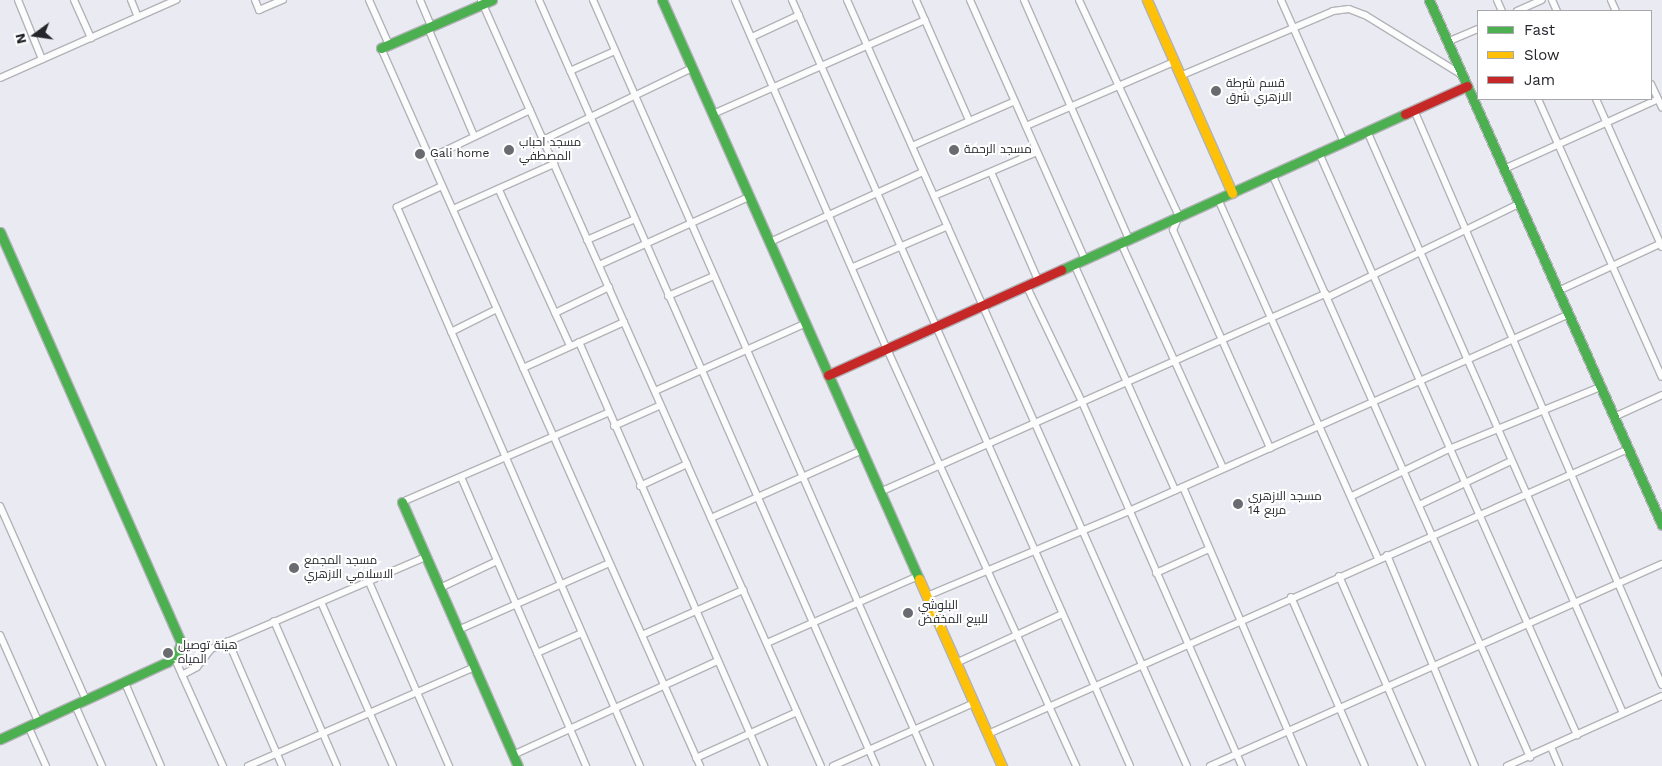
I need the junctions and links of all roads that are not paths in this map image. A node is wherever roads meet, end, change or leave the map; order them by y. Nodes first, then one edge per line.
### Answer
1 (18, 0) edge
2 (74, 0) edge
3 (131, 0) edge
4 (176, 0) edge
5 (255, 0) edge
6 (282, 0) edge
7 (369, 0) edge
8 (420, 0) edge
9 (492, 0) edge
10 (539, 0) edge
11 (593, 0) edge
12 (662, 0) edge
13 (735, 0) edge
14 (792, 0) edge
15 (847, 0) edge
16 (916, 0) edge
17 (1024, 0) edge
18 (1080, 0) edge
19 (1147, 0) edge
20 (1281, 0) edge
21 (1429, 0) edge
22 (1542, 0) edge
23 (972, 1) edge
24 (482, 2) edge
25 (1519, 10) edge
26 (799, 15) junction
27 (138, 17) junction
28 (925, 20) junction
29 (429, 27) junction
30 (1295, 27) junction
31 (1477, 29) edge
32 (752, 37) junction
33 (91, 38) junction
34 (1447, 42) junction
35 (867, 46) junction
36 (385, 47) junction
37 (615, 51) junction
38 (42, 59) junction
39 (1174, 62) junction
40 (822, 64) junction
41 (692, 68) junction
42 (570, 72) junction
43 (1462, 75) junction
44 (1180, 76) junction
45 (0, 78) edge
46 (774, 86) junction
47 (1120, 86) junction
48 (1467, 86) junction
49 (1652, 86) edge
50 (635, 96) junction
51 (1658, 99) junction
52 (1538, 100) edge
53 (1596, 100) edge
54 (1015, 101) junction
55 (1071, 107) junction
56 (1662, 108) edge
57 (530, 110) junction
58 (1414, 110) junction
59 (713, 114) junction
60 (590, 118) junction
61 (969, 120) junction
62 (1607, 123) junction
63 (1026, 126) junction
64 (1367, 131) junction
65 (474, 136) junction
66 (543, 140) junction
67 (1344, 142) junction
68 (1559, 145) junction
69 (912, 146) junction
70 (1037, 152) junction
71 (1318, 153) junction
72 (430, 158) junction
73 (554, 164) junction
74 (1504, 169) junction
75 (923, 172) junction
76 (991, 172) junction
77 (1272, 174) junction
78 (442, 186) junction
79 (499, 190) junction
80 (877, 192) junction
81 (1232, 193) junction
82 (934, 196) junction
83 (749, 197) junction
84 (1218, 199) junction
85 (1519, 204) junction
86 (453, 210) junction
87 (830, 214) junction
88 (1179, 216) junction
89 (635, 219) junction
90 (690, 224) junction
91 (948, 226) junction
92 (1465, 229) junction
93 (0, 232) edge
94 (588, 240) junction
95 (1125, 241) junction
96 (770, 242) junction
97 (645, 244) junction
98 (1662, 245) edge
99 (901, 247) junction
100 (1418, 250) junction
101 (1085, 259) junction
102 (1074, 264) junction
103 (599, 265) junction
104 (1614, 265) junction
105 (853, 267) junction
106 (1370, 274) junction
107 (714, 276) junction
108 (1038, 280) junction
109 (1026, 285) junction
110 (609, 287) junction
111 (1558, 292) junction
112 (1327, 295) junction
113 (668, 296) junction
114 (983, 305) junction
115 (496, 308) junction
116 (555, 313) junction
117 (1568, 315) junction
118 (1272, 317) junction
119 (624, 322) junction
120 (806, 323) junction
121 (936, 326) junction
122 (451, 332) junction
123 (1221, 339) junction
124 (1513, 339) junction
125 (579, 342) junction
126 (570, 346) junction
127 (887, 349) junction
128 (746, 350) junction
129 (1466, 360) junction
130 (1173, 361) junction
131 (523, 368) junction
132 (701, 370) junction
133 (828, 375) junction
134 (1662, 377) edge
135 (1420, 380) junction
136 (1126, 381) junction
137 (1600, 386) junction
138 (655, 391) junction
139 (1662, 395) edge
140 (1373, 401) junction
141 (1082, 402) junction
142 (661, 405) junction
143 (1544, 412) junction
144 (608, 413) junction
145 (1614, 417) junction
146 (1035, 423) junction
147 (1321, 424) junction
148 (614, 426) junction
149 (1497, 430) junction
150 (553, 437) junction
151 (987, 444) junction
152 (1270, 448) junction
153 (1449, 449) junction
154 (1628, 449) junction
155 (862, 450) junction
156 (506, 457) junction
157 (1511, 462) junction
158 (687, 464) junction
159 (940, 464) junction
160 (1223, 468) junction
161 (1404, 473) junction
162 (1572, 476) junction
163 (461, 477) junction
164 (802, 477) junction
165 (1465, 485) junction
166 (640, 486) junction
167 (1182, 487) junction
168 (1175, 490) junction
169 (880, 492) junction
170 (757, 496) junction
171 (1352, 496) junction
172 (1526, 496) junction
173 (402, 502) joint
174 (1418, 505) junction
175 (0, 506) edge
176 (1129, 511) junction
177 (1479, 516) junction
178 (711, 518) junction
179 (1662, 525) edge
180 (1082, 530) junction
181 (1434, 536) junction
182 (1209, 549) junction
183 (1032, 550) junction
184 (1387, 555) junction
185 (426, 556) junction
186 (1378, 558) junction
187 (498, 561) junction
188 (610, 563) junction
189 (1662, 564) edge
190 (988, 570) junction
191 (1156, 573) junction
192 (918, 576) junction
193 (1339, 576) junction
194 (368, 582) junction
195 (1618, 583) junction
196 (562, 586) junction
197 (440, 588) junction
198 (743, 590) junction
199 (927, 596) junction
200 (1291, 598) junction
201 (321, 602) junction
202 (858, 602) junction
203 (1574, 603) junction
204 (516, 605) junction
205 (696, 611) junction
206 (1062, 614) junction
207 (1240, 620) junction
208 (274, 621) junction
209 (812, 622) junction
210 (1527, 624) junction
211 (458, 630) junction
212 (582, 633) junction
213 (0, 635) edge
214 (642, 635) junction
215 (1016, 636) junction
216 (228, 641) junction
217 (767, 643) junction
218 (1187, 644) junction
219 (1481, 644) junction
220 (538, 653) junction
221 (174, 657) junction
222 (718, 661) junction
223 (956, 663) junction
224 (1142, 664) junction
225 (1433, 665) junction
226 (474, 666) junction
227 (182, 675) junction
228 (125, 683) junction
229 (1662, 685) edge
230 (1094, 686) junction
231 (1387, 686) junction
232 (664, 687) junction
233 (416, 692) junction
234 (1662, 696) edge
235 (86, 700) junction
236 (974, 703) junction
237 (75, 705) junction
238 (1049, 706) junction
239 (1339, 708) junction
240 (616, 710) junction
241 (371, 712) junction
242 (797, 712) junction
243 (1623, 713) junction
244 (38, 721) junction
245 (28, 726) junction
246 (914, 729) junction
247 (571, 730) junction
248 (1288, 732) junction
249 (322, 734) junction
250 (750, 734) junction
251 (988, 734) junction
252 (1577, 735) junction
253 (0, 739) edge
254 (1551, 747) junction
255 (868, 750) junction
256 (277, 754) junction
257 (1237, 754) junction
258 (513, 755) junction
259 (1530, 757) junction
260 (696, 758) junction
261 (46, 766) edge
262 (102, 766) edge
263 (161, 766) edge
264 (223, 766) edge
265 (248, 766) edge
266 (282, 766) edge
267 (337, 766) edge
268 (394, 766) edge
269 (449, 766) edge
270 (518, 766) edge
271 (586, 766) edge
272 (640, 766) edge
273 (700, 766) edge
274 (764, 766) edge
275 (821, 766) edge
276 (833, 766) edge
277 (876, 766) edge
278 (930, 766) edge
279 (1002, 766) edge
280 (1076, 766) edge
281 (1130, 766) edge
282 (1187, 766) edge
283 (1210, 766) edge
284 (1242, 766) edge
285 (1303, 766) edge
286 (1364, 766) edge
287 (1422, 766) edge
288 (1475, 766) edge
289 (1508, 766) edge
290 (1559, 766) edge

1 - 38 street
2 - 33 street
3 - 27 street
4 - 27 street
5 - 6 street
7 - 36 street
8 - 29 street
9 - 24 street
10 - 42 street
11 - 37 street
12 - 41 street
13 - 32 street
14 - 26 street
15 - 35 street
16 - 28 street
17 - 55 street
18 - 47 street
19 - 39 street
20 - 30 street
21 - 34 street
22 - 25 street
23 - 54 street
24 - 29 street
24 - 57 street
26 - 32 street
26 - 40 street
27 - 33 street
28 - 35 street
28 - 61 street
29 - 36 street
29 - 65 street
30 - 43 street
30 - 44 street
30 - 67 street
31 - 34 street
32 - 46 street
33 - 38 street
34 - 43 street
35 - 40 street
35 - 69 street
36 - 72 street
37 - 42 street
37 - 50 street
38 - 45 street
39 - 44 street
39 - 47 street
40 - 46 street
40 - 80 street
41 - 50 street
41 - 59 street
42 - 60 street
43 - 48 street
44 - 81 street
46 - 59 street
46 - 87 street
47 - 55 street
47 - 88 street
48 - 58 street
48 - 74 street
49 - 51 street
50 - 60 street
50 - 90 street
51 - 56 street
51 - 62 street
52 - 68 street
53 - 62 street
54 - 61 street
54 - 63 street
55 - 63 street
55 - 95 street
57 - 65 street
57 - 66 street
58 - 64 street
58 - 92 street
59 - 83 street
60 - 66 street
60 - 89 street
61 - 69 street
62 - 68 street
62 - 98 street
63 - 70 street
64 - 67 street
64 - 100 street
65 - 72 street
66 - 73 street
67 - 71 street
68 - 74 street
68 - 104 street
69 - 75 street
70 - 76 street
70 - 101 street
71 - 77 street
71 - 106 street
72 - 78 street
73 - 79 street
73 - 94 street
74 - 85 street
75 - 80 street
75 - 82 street
76 - 82 street
76 - 108 street
77 - 81 street
77 - 112 street
78 - 86 street
78 - 122 street
79 - 86 street
79 - 116 street
80 - 87 street
80 - 99 street
81 - 84 street
82 - 91 street
83 - 90 street
83 - 96 street
84 - 88 street
84 - 118 street
85 - 92 street
85 - 111 street
86 - 115 street
87 - 96 street
87 - 105 street
88 - 95 street
88 - 123 street
89 - 94 street
89 - 97 street
90 - 97 street
90 - 107 street
91 - 99 street
91 - 114 street
92 - 100 street
92 - 124 street
93 - 221 street
94 - 103 street
95 - 101 street
95 - 130 street
96 - 120 street
97 - 103 street
97 - 113 street
98 - 104 street
99 - 105 street
99 - 121 street
100 - 106 street
100 - 129 street
101 - 102 street
102 - 108 street
102 - 136 street
103 - 110 street
104 - 111 street
104 - 134 street
105 - 127 street
106 - 112 street
106 - 135 street
107 - 113 street
107 - 128 street
108 - 109 street
109 - 114 street
109 - 141 street
110 - 116 street
110 - 119 street
111 - 117 street
112 - 118 street
112 - 140 street
113 - 132 street
114 - 121 street
114 - 146 street
115 - 122 street
115 - 131 street
116 - 126 street
117 - 124 street
117 - 137 street
118 - 123 street
118 - 147 street
119 - 125 street
119 - 138 street
120 - 128 street
120 - 133 street
121 - 127 street
121 - 151 street
122 - 156 street
123 - 130 street
123 - 152 street
124 - 129 street
124 - 143 street
125 - 126 street
125 - 144 street
126 - 131 street
127 - 133 street
127 - 159 street
128 - 132 street
128 - 164 street
129 - 135 street
129 - 149 street
130 - 136 street
130 - 160 street
131 - 150 street
132 - 138 street
132 - 170 street
133 - 155 street
135 - 140 street
135 - 153 street
136 - 141 street
136 - 168 street
137 - 143 street
137 - 145 street
138 - 142 street
139 - 145 street
140 - 147 street
140 - 161 street
141 - 146 street
141 - 176 street
142 - 148 street
142 - 158 street
143 - 149 street
143 - 162 street
144 - 148 street
144 - 150 street
145 - 154 street
146 - 151 street
146 - 180 street
147 - 152 street
147 - 171 street
148 - 166 street
149 - 153 street
149 - 157 street
150 - 156 street
150 - 188 street
151 - 159 street
151 - 183 street
152 - 160 street
153 - 161 street
153 - 165 street
154 - 162 street
154 - 179 street
155 - 164 street
155 - 169 street
156 - 163 street
156 - 196 street
157 - 165 street
157 - 172 street
158 - 166 street
158 - 178 street
159 - 169 street
159 - 190 street
160 - 167 street
161 - 171 street
161 - 174 street
162 - 172 street
162 - 195 street
163 - 173 street
163 - 187 street
164 - 170 street
164 - 202 street
165 - 174 street
165 - 177 street
166 - 205 street
167 - 168 street
167 - 182 street
168 - 176 street
169 - 192 street
170 - 178 street
170 - 209 street
171 - 186 street
172 - 177 street
172 - 203 street
173 - 185 street
174 - 181 street
175 - 235 street
176 - 180 street
176 - 191 street
177 - 181 street
177 - 210 street
178 - 198 street
180 - 183 street
180 - 224 street
181 - 184 street
181 - 219 street
182 - 191 street
182 - 207 street
183 - 190 street
183 - 206 street
184 - 186 street
184 - 225 street
185 - 194 street
185 - 197 street
186 - 193 street
187 - 197 street
187 - 204 street
188 - 196 street
188 - 214 street
189 - 195 street
190 - 199 street
190 - 215 street
191 - 218 street
192 - 199 street
192 - 202 street
193 - 200 street
193 - 231 street
194 - 201 street
194 - 233 street
195 - 203 street
195 - 229 street
196 - 204 street
196 - 212 street
197 - 211 street
198 - 205 street
198 - 217 street
199 - 223 street
200 - 207 street
200 - 239 street
201 - 208 street
201 - 241 street
202 - 209 street
202 - 246 street
203 - 210 street
203 - 243 street
204 - 211 street
204 - 220 street
205 - 214 street
205 - 222 street
206 - 215 street
206 - 230 street
207 - 218 street
207 - 248 street
208 - 216 street
208 - 249 street
209 - 217 street
209 - 255 street
210 - 219 street
210 - 252 street
211 - 226 street
212 - 220 street
212 - 240 street
213 - 244 street
214 - 232 street
215 - 223 street
215 - 238 street
216 - 227 street
216 - 256 street
217 - 242 street
218 - 224 street
218 - 257 street
219 - 225 street
219 - 259 street
220 - 247 street
221 - 227 street
221 - 228 street
222 - 232 street
222 - 250 street
223 - 236 street
224 - 230 street
224 - 282 street
225 - 231 street
225 - 288 street
226 - 233 street
226 - 258 street
227 - 264 street
228 - 235 street
228 - 263 street
230 - 238 street
230 - 281 street
231 - 239 street
231 - 287 street
232 - 240 street
232 - 260 street
233 - 241 street
233 - 269 street
234 - 243 street
235 - 237 street
236 - 246 street
236 - 251 street
237 - 244 street
237 - 262 street
238 - 251 street
238 - 280 street
239 - 248 street
239 - 286 street
240 - 247 street
240 - 272 street
241 - 249 street
241 - 268 street
242 - 250 street
242 - 275 street
243 - 252 street
244 - 245 street
245 - 253 street
245 - 261 street
246 - 255 street
246 - 278 street
247 - 258 street
247 - 271 street
248 - 257 street
248 - 285 street
249 - 256 street
249 - 267 street
250 - 260 street
250 - 274 street
251 - 279 street
252 - 254 street
254 - 259 street
254 - 290 street
255 - 276 street
255 - 277 street
256 - 265 street
256 - 266 street
257 - 283 street
257 - 284 street
258 - 270 street
259 - 289 street
260 - 273 street

